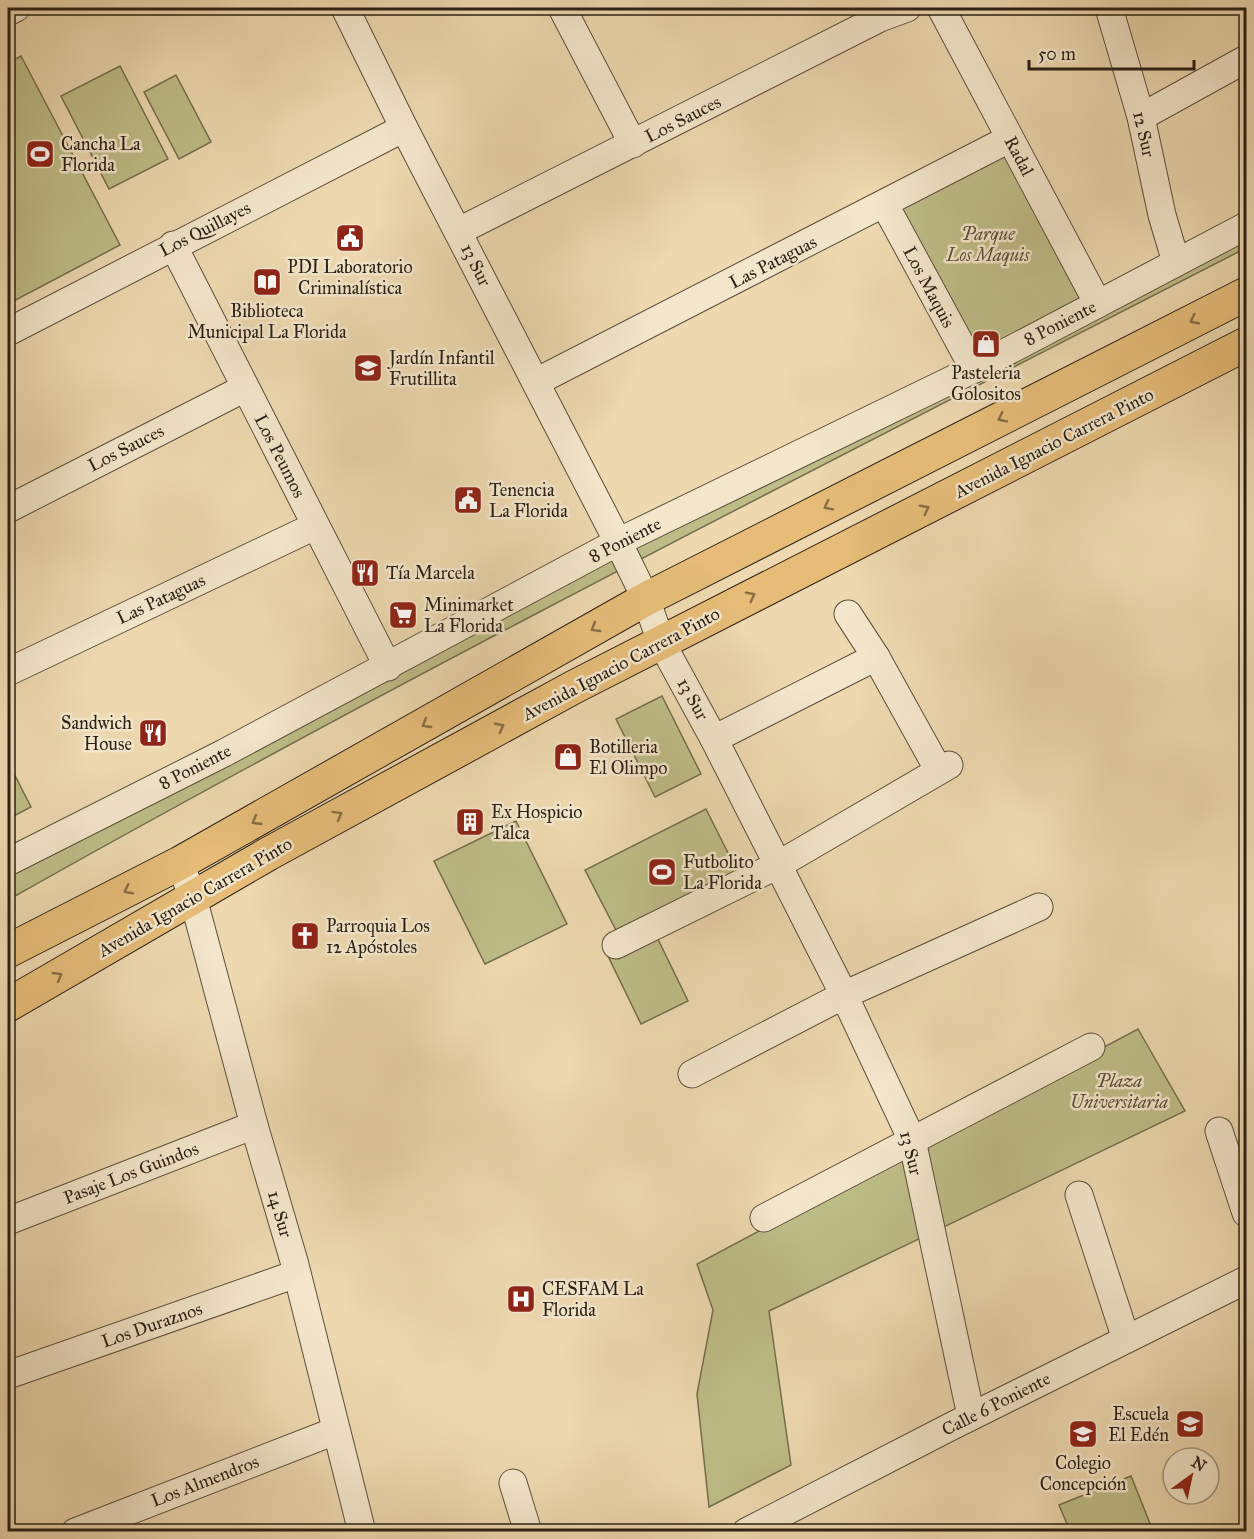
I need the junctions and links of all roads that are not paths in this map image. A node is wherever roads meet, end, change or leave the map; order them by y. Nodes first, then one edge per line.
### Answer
1 (16, 8) edge
2 (345, 8) edge
3 (907, 8) edge
4 (941, 8) edge
5 (1109, 8) edge
6 (572, 11) edge
7 (8, 12) edge
8 (877, 13) edge
9 (1246, 59) edge
10 (1141, 117) junction
11 (404, 128) junction
12 (1010, 139) junction
13 (633, 144) junction
14 (885, 205) junction
15 (1246, 226) edge
16 (459, 231) junction
17 (173, 245) junction
18 (1176, 262) junction
19 (1246, 294) edge
20 (1098, 304) junction
21 (8, 332) edge
22 (1246, 344) edge
23 (974, 369) junction
24 (536, 382) junction
25 (245, 388) junction
26 (8, 508) edge
27 (315, 526) junction
28 (618, 542) junction
29 (646, 599) junction
30 (848, 614) dead end
31 (661, 642) junction
32 (876, 657) junction
33 (388, 667) junction
34 (8, 672) edge
35 (714, 739) junction
36 (8, 862) edge
37 (180, 863) junction
38 (778, 865) junction
39 (193, 898) junction
40 (1039, 907) dead end
41 (616, 945) dead end
42 (8, 951) edge
43 (844, 995) junction
44 (8, 1005) edge
45 (1091, 1047) dead end
46 (692, 1074) dead end
47 (254, 1125) junction
48 (1219, 1131) dead end
49 (912, 1140) junction
50 (1079, 1195) dead end
51 (1246, 1214) edge
52 (764, 1218) dead end
53 (8, 1221) edge
54 (296, 1274) junction
55 (1246, 1280) edge
56 (1126, 1339) junction
57 (10, 1368) edge
58 (971, 1416) junction
59 (335, 1431) junction
60 (513, 1483) dead end
61 (117, 1524) edge
62 (75, 1532) edge
63 (362, 1532) edge
64 (528, 1532) edge
65 (746, 1532) edge

1 - 7 street
2 - 11 street, 13 Sur
3 - 8 street, Los Sauces
4 - 12 street, Radal
5 - 10 street, 12 Sur
6 - 13 street
8 - 13 street, Los Sauces
9 - 10 street
10 - 18 street, 12 Sur
11 - 16 street, 13 Sur
11 - 17 street, Los Quillayes
12 - 14 street, Las Pataguas
12 - 20 street, Radal
13 - 16 street, Los Sauces
14 - 23 street, Los Maquis
14 - 24 street, Las Pataguas
15 - 18 street, 8 Poniente
16 - 24 street, 13 Sur
17 - 21 street, Los Quillayes
17 - 25 street, Los Peumos
18 - 20 street, 8 Poniente
19 -> 29 main road, Avenida Ignacio Carrera Pinto
20 - 23 street, 8 Poniente
31 -> 22 main road, Avenida Ignacio Carrera Pinto
23 - 28 street, 8 Poniente
24 - 28 street, 13 Sur
25 - 26 street, Los Sauces
25 - 27 street, Los Peumos
27 - 33 street, Los Peumos
27 - 34 street, Las Pataguas
28 - 29 street, 13 Sur
28 - 33 street, 8 Poniente
29 - 31 street, 13 Sur
29 -> 37 main road, Avenida Ignacio Carrera Pinto
30 - 32 street
31 - 35 street, 13 Sur
39 -> 31 main road, Avenida Ignacio Carrera Pinto
32 - 35 street
32 - 38 street
33 - 36 street, 8 Poniente
35 - 38 street, 13 Sur
37 - 39 street, 14 Sur
37 -> 42 main road, Avenida Ignacio Carrera Pinto
38 - 41 street
38 - 43 street, 13 Sur
44 -> 39 main road, Avenida Ignacio Carrera Pinto
39 - 47 street, 14 Sur
40 - 43 street
43 - 46 street
43 - 49 street, 13 Sur
45 - 49 street
47 - 53 street, Pasaje Los Guindos
47 - 54 street, 14 Sur
48 - 51 street
49 - 52 street
49 - 58 street, 13 Sur
50 - 56 street
54 - 57 street, Los Duraznos
54 - 59 street, 14 Sur
55 - 56 street, Calle 6 Poniente
56 - 58 street, Calle 6 Poniente
58 - 65 street, Calle 6 Poniente
59 - 61 street, Los Almendros
59 - 63 street, 14 Sur
60 - 64 street
61 - 62 street, Los Almendros

